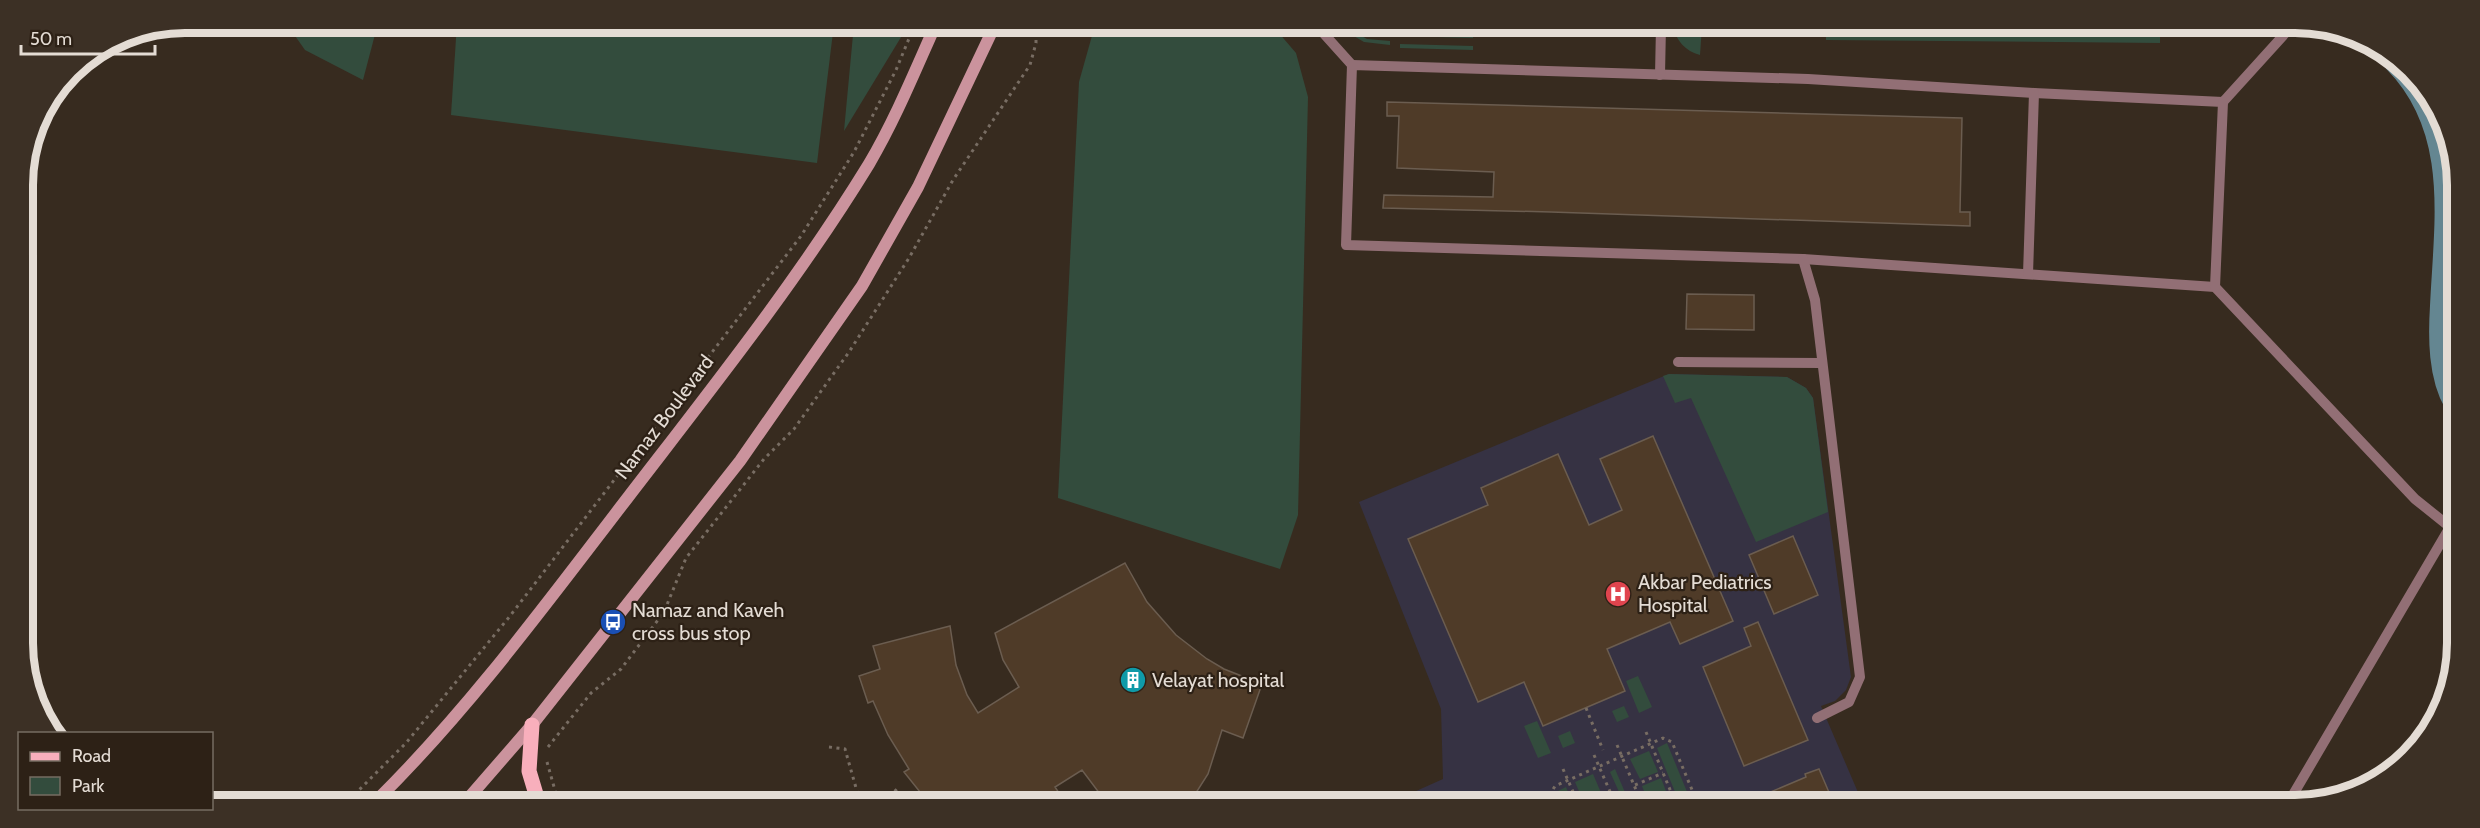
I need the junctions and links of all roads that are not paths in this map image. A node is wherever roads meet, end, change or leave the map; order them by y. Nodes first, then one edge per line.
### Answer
1 (932, 33) edge
2 (991, 33) edge
3 (1322, 33) edge
4 (1661, 33) edge
5 (2285, 33) edge
6 (1352, 65) junction
7 (1660, 75) junction
8 (2034, 93) junction
9 (2223, 102) junction
10 (1803, 258) junction
11 (2028, 274) junction
12 (2215, 287) junction
13 (1678, 362) dead end
14 (1821, 363) junction
15 (2447, 523) edge
16 (2447, 533) edge
17 (1817, 718) dead end
18 (532, 724) junction
19 (382, 795) edge
20 (471, 795) edge
21 (536, 795) edge
22 (2293, 795) edge

1 - 19 main road, Namaz Boulevard
2 - 18 main road
3 - 6 lane
4 - 7 lane
5 - 9 lane
6 - 7 lane
6 - 10 lane
7 - 8 lane
8 - 9 lane
8 - 11 lane
9 - 12 lane
10 - 11 lane
10 - 14 lane
11 - 12 lane
12 - 15 lane
13 - 14 lane
14 - 17 lane
16 - 22 lane
18 - 20 main road
18 - 21 main road

